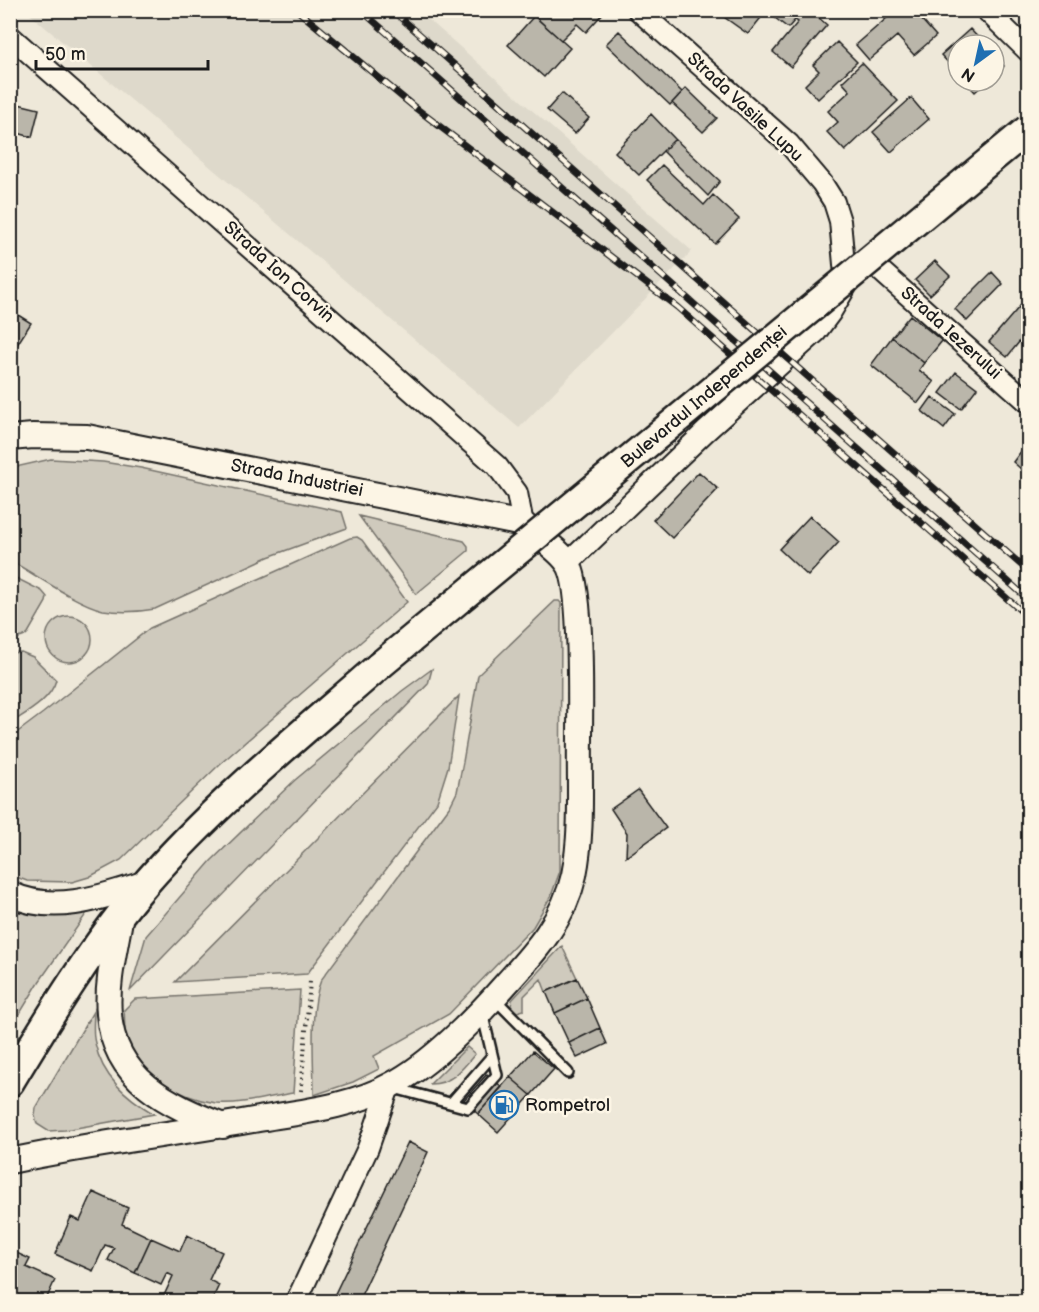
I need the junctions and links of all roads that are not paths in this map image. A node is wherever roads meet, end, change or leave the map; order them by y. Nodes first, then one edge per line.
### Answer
1 (638, 10) edge
2 (986, 10) edge
3 (10, 36) edge
4 (1029, 51) edge
5 (1029, 129) edge
6 (1029, 137) edge
7 (873, 264) junction
8 (846, 286) junction
9 (1029, 402) edge
10 (10, 438) edge
11 (523, 524) junction
12 (568, 563) junction
13 (146, 883) junction
14 (10, 894) edge
15 (122, 914) junction
16 (488, 1004) junction
17 (492, 1056) junction
18 (568, 1073) dead end
19 (10, 1082) edge
20 (389, 1087) junction
21 (452, 1103) junction
22 (223, 1126) junction
23 (10, 1161) edge
24 (296, 1302) edge

1 - 8 street, Strada Vasile Lupu
2 - 4 street
3 - 11 street, Strada Ion Corvin
5 - 13 main road, Bulevardul Independenței, bridge
6 - 7 street
7 - 8 street
7 - 9 street, Strada Iezerului
8 - 12 street
10 - 11 street, Strada Industriei
11 - 12 street, Strada Industriei
12 - 16 street
13 - 14 street
13 - 15 main road, Bulevardul Independenței
15 - 19 main road, Bulevardul Independenței
15 - 22 street
16 - 17 lane
16 - 18 lane
16 - 20 street
17 - 21 lane
17 - 21 lane
20 - 21 lane
20 - 22 street
20 - 24 street
22 - 23 street

